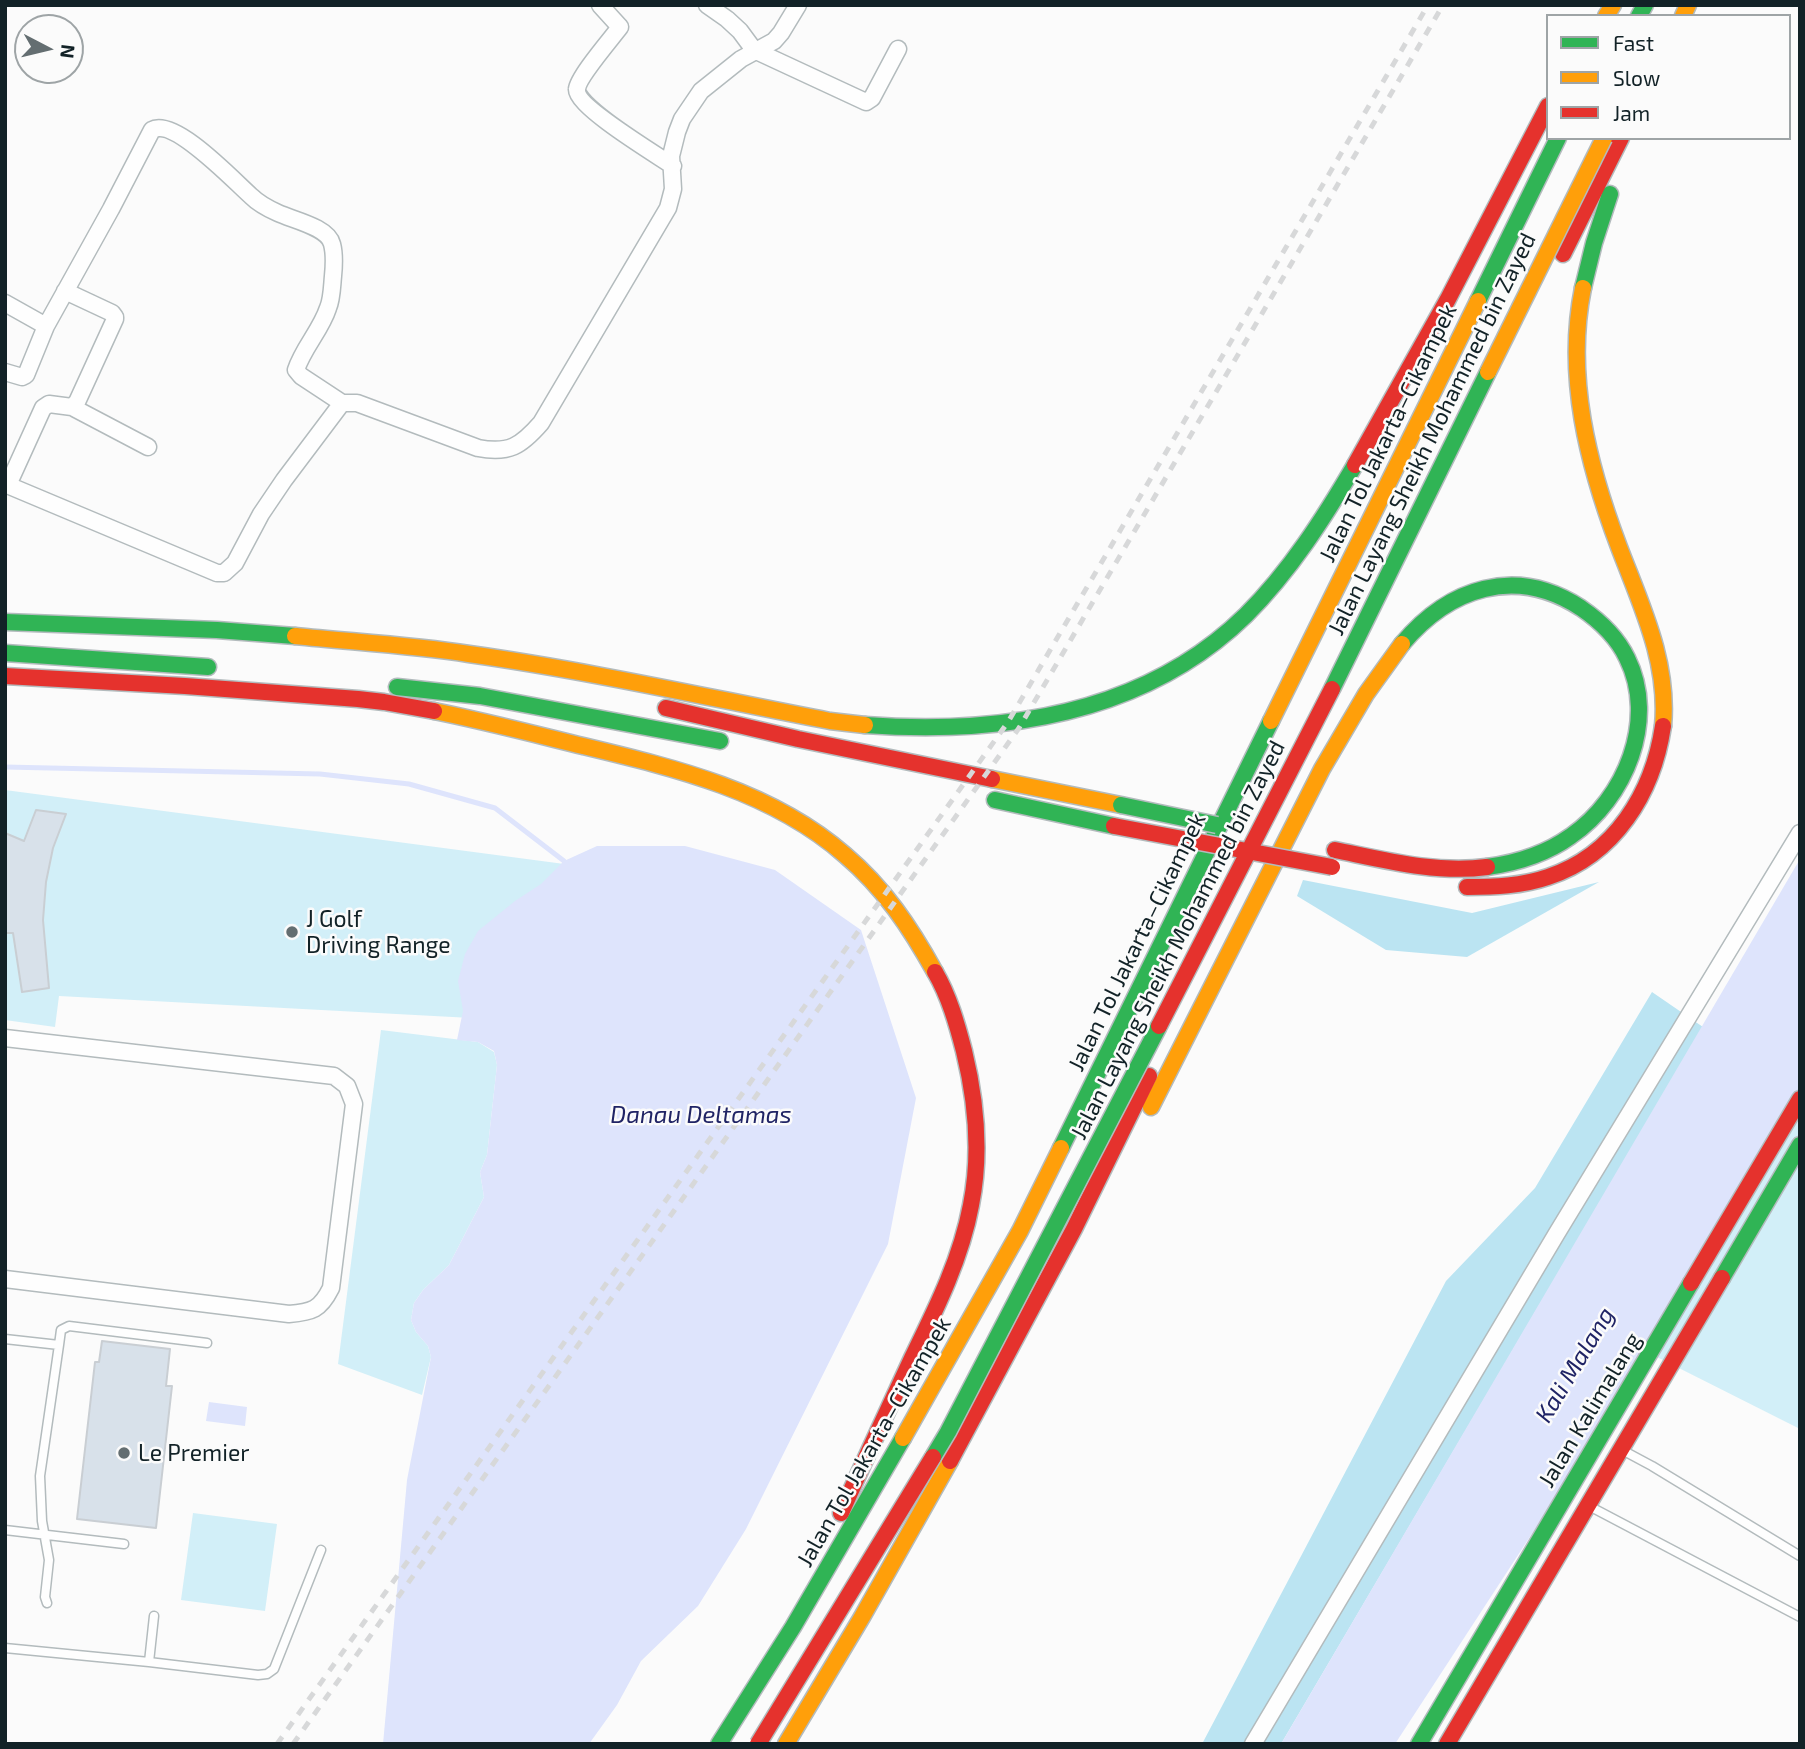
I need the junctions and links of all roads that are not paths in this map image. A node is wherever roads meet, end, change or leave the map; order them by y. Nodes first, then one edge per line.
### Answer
1 (600, 5) edge
2 (706, 5) edge
3 (798, 5) edge
4 (898, 49) dead end
5 (754, 50) junction
6 (1546, 110) edge
7 (1557, 140) edge
8 (1603, 140) edge
9 (1620, 140) edge
10 (1629, 140) edge
11 (673, 166) junction
12 (65, 291) junction
13 (5, 303) edge
14 (46, 326) junction
15 (5, 372) edge
16 (342, 403) junction
17 (72, 407) junction
18 (1437, 441) dead end
19 (148, 447) dead end
20 (6, 485) edge
21 (5, 622) edge
22 (5, 634) edge
23 (215, 645) dead end
24 (1333, 651) dead end
25 (5, 653) edge
26 (225, 669) dead end
27 (5, 676) edge
28 (386, 686) dead end
29 (650, 705) dead end
30 (1303, 712) dead end
31 (737, 744) dead end
32 (979, 796) dead end
33 (1800, 833) edge
34 (1337, 868) dead end
35 (1457, 886) dead end
36 (5, 1038) edge
37 (1800, 1099) edge
38 (1800, 1145) edge
39 (1076, 1227) junction
40 (5, 1279) edge
41 (5, 1339) edge
42 (207, 1343) dead end
43 (59, 1345) junction
44 (1599, 1439) junction
45 (1620, 1450) junction
46 (1567, 1494) junction
47 (1588, 1506) junction
48 (5, 1530) edge
49 (45, 1536) junction
50 (124, 1544) dead end
51 (321, 1550) dead end
52 (1800, 1556) edge
53 (47, 1603) dead end
54 (154, 1616) dead end
55 (1800, 1617) edge
56 (5, 1648) edge
57 (774, 1656) junction
58 (149, 1662) junction
59 (1422, 1739) edge
60 (719, 1744) edge
61 (742, 1744) edge
62 (758, 1744) edge
63 (786, 1744) edge
64 (1253, 1744) edge
65 (1445, 1744) edge

1 - 11 street
2 - 5 street
3 - 5 street
4 - 5 street
5 - 11 street
6 - 21 main road
7 - 57 main road, Jalan Tol Jakarta–Cikampek
8 - 62 main road, Jalan Layang Sheikh Mohammed bin Zayed, bridge
9 - 39 main road
10 - 35 main road
11 - 16 street
12 - 14 street
12 - 16 street
12 - 17 street
13 - 14 street
14 - 15 street
16 - 20 street
17 - 19 street
17 - 20 street
18 - 24 main road, Jalan Layang Sheikh Mohammed bin Zayed
22 - 23 main road
25 - 26 main road
27 - 57 main road
28 - 31 main road
29 - 39 main road, bridge
30 - 61 main road, Jalan Layang Sheikh Mohammed bin Zayed
32 - 34 main road, bridge
33 - 64 street
36 - 40 street
37 - 44 main road, Jalan Kalimalang
38 - 45 main road, Jalan Kalimalang
39 - 63 main road
41 - 43 lane
42 - 43 lane
43 - 49 lane
44 - 45 lane
44 - 46 main road, Jalan Kalimalang
45 - 47 main road, Jalan Kalimalang
45 - 52 lane
46 - 47 lane
46 - 59 main road, Jalan Kalimalang
47 - 55 lane
47 - 65 main road, Jalan Kalimalang
48 - 49 lane
49 - 50 lane
49 - 53 lane
51 - 58 lane
54 - 58 lane
56 - 58 lane
57 - 60 main road, Jalan Tol Jakarta–Cikampek
59 - 65 lane

